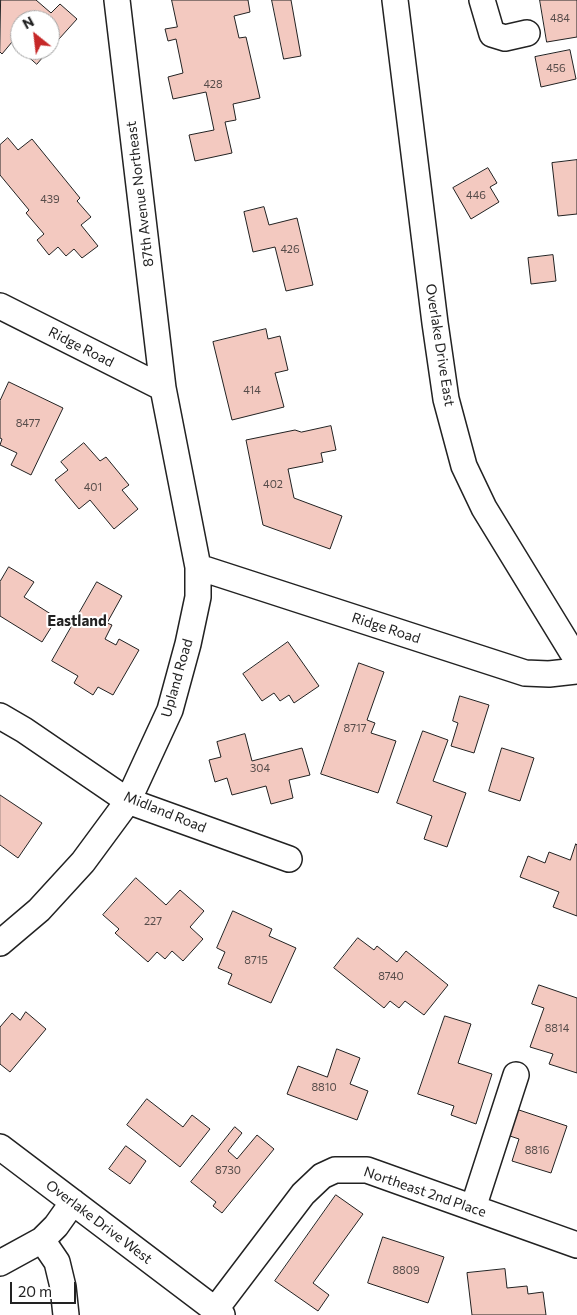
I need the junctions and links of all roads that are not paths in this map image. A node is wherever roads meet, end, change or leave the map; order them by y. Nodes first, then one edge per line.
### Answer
1 (116, 0) edge
2 (395, 0) edge
3 (482, 0) edge
4 (527, 33) dead end
5 (0, 306) edge
6 (163, 388) junction
7 (198, 567) junction
8 (577, 660) edge
9 (577, 671) edge
10 (0, 716) edge
11 (128, 801) junction
12 (288, 859) dead end
13 (0, 943) edge
14 (516, 1075) dead end
15 (0, 1147) edge
16 (73, 1202) junction
17 (473, 1208) junction
18 (42, 1240) junction
19 (577, 1245) edge
20 (0, 1263) edge
21 (219, 1313) edge
22 (66, 1315) edge

1 - 6 street, 87th Avenue Northeast
2 - 8 street, Overlake Drive East
3 - 4 street
5 - 6 street, Ridge Road
6 - 7 street, Upland Road
7 - 9 street, Ridge Road
7 - 11 street, Upland Road
10 - 11 street, Midland Road
11 - 12 street, Midland Road
11 - 13 street, Upland Road
14 - 17 street
15 - 16 street, Overlake Drive West
16 - 18 street
16 - 21 street, Overlake Drive West
17 - 19 street, Northeast 2nd Place
17 - 21 street, Northeast 2nd Place
18 - 20 street
18 - 22 street

